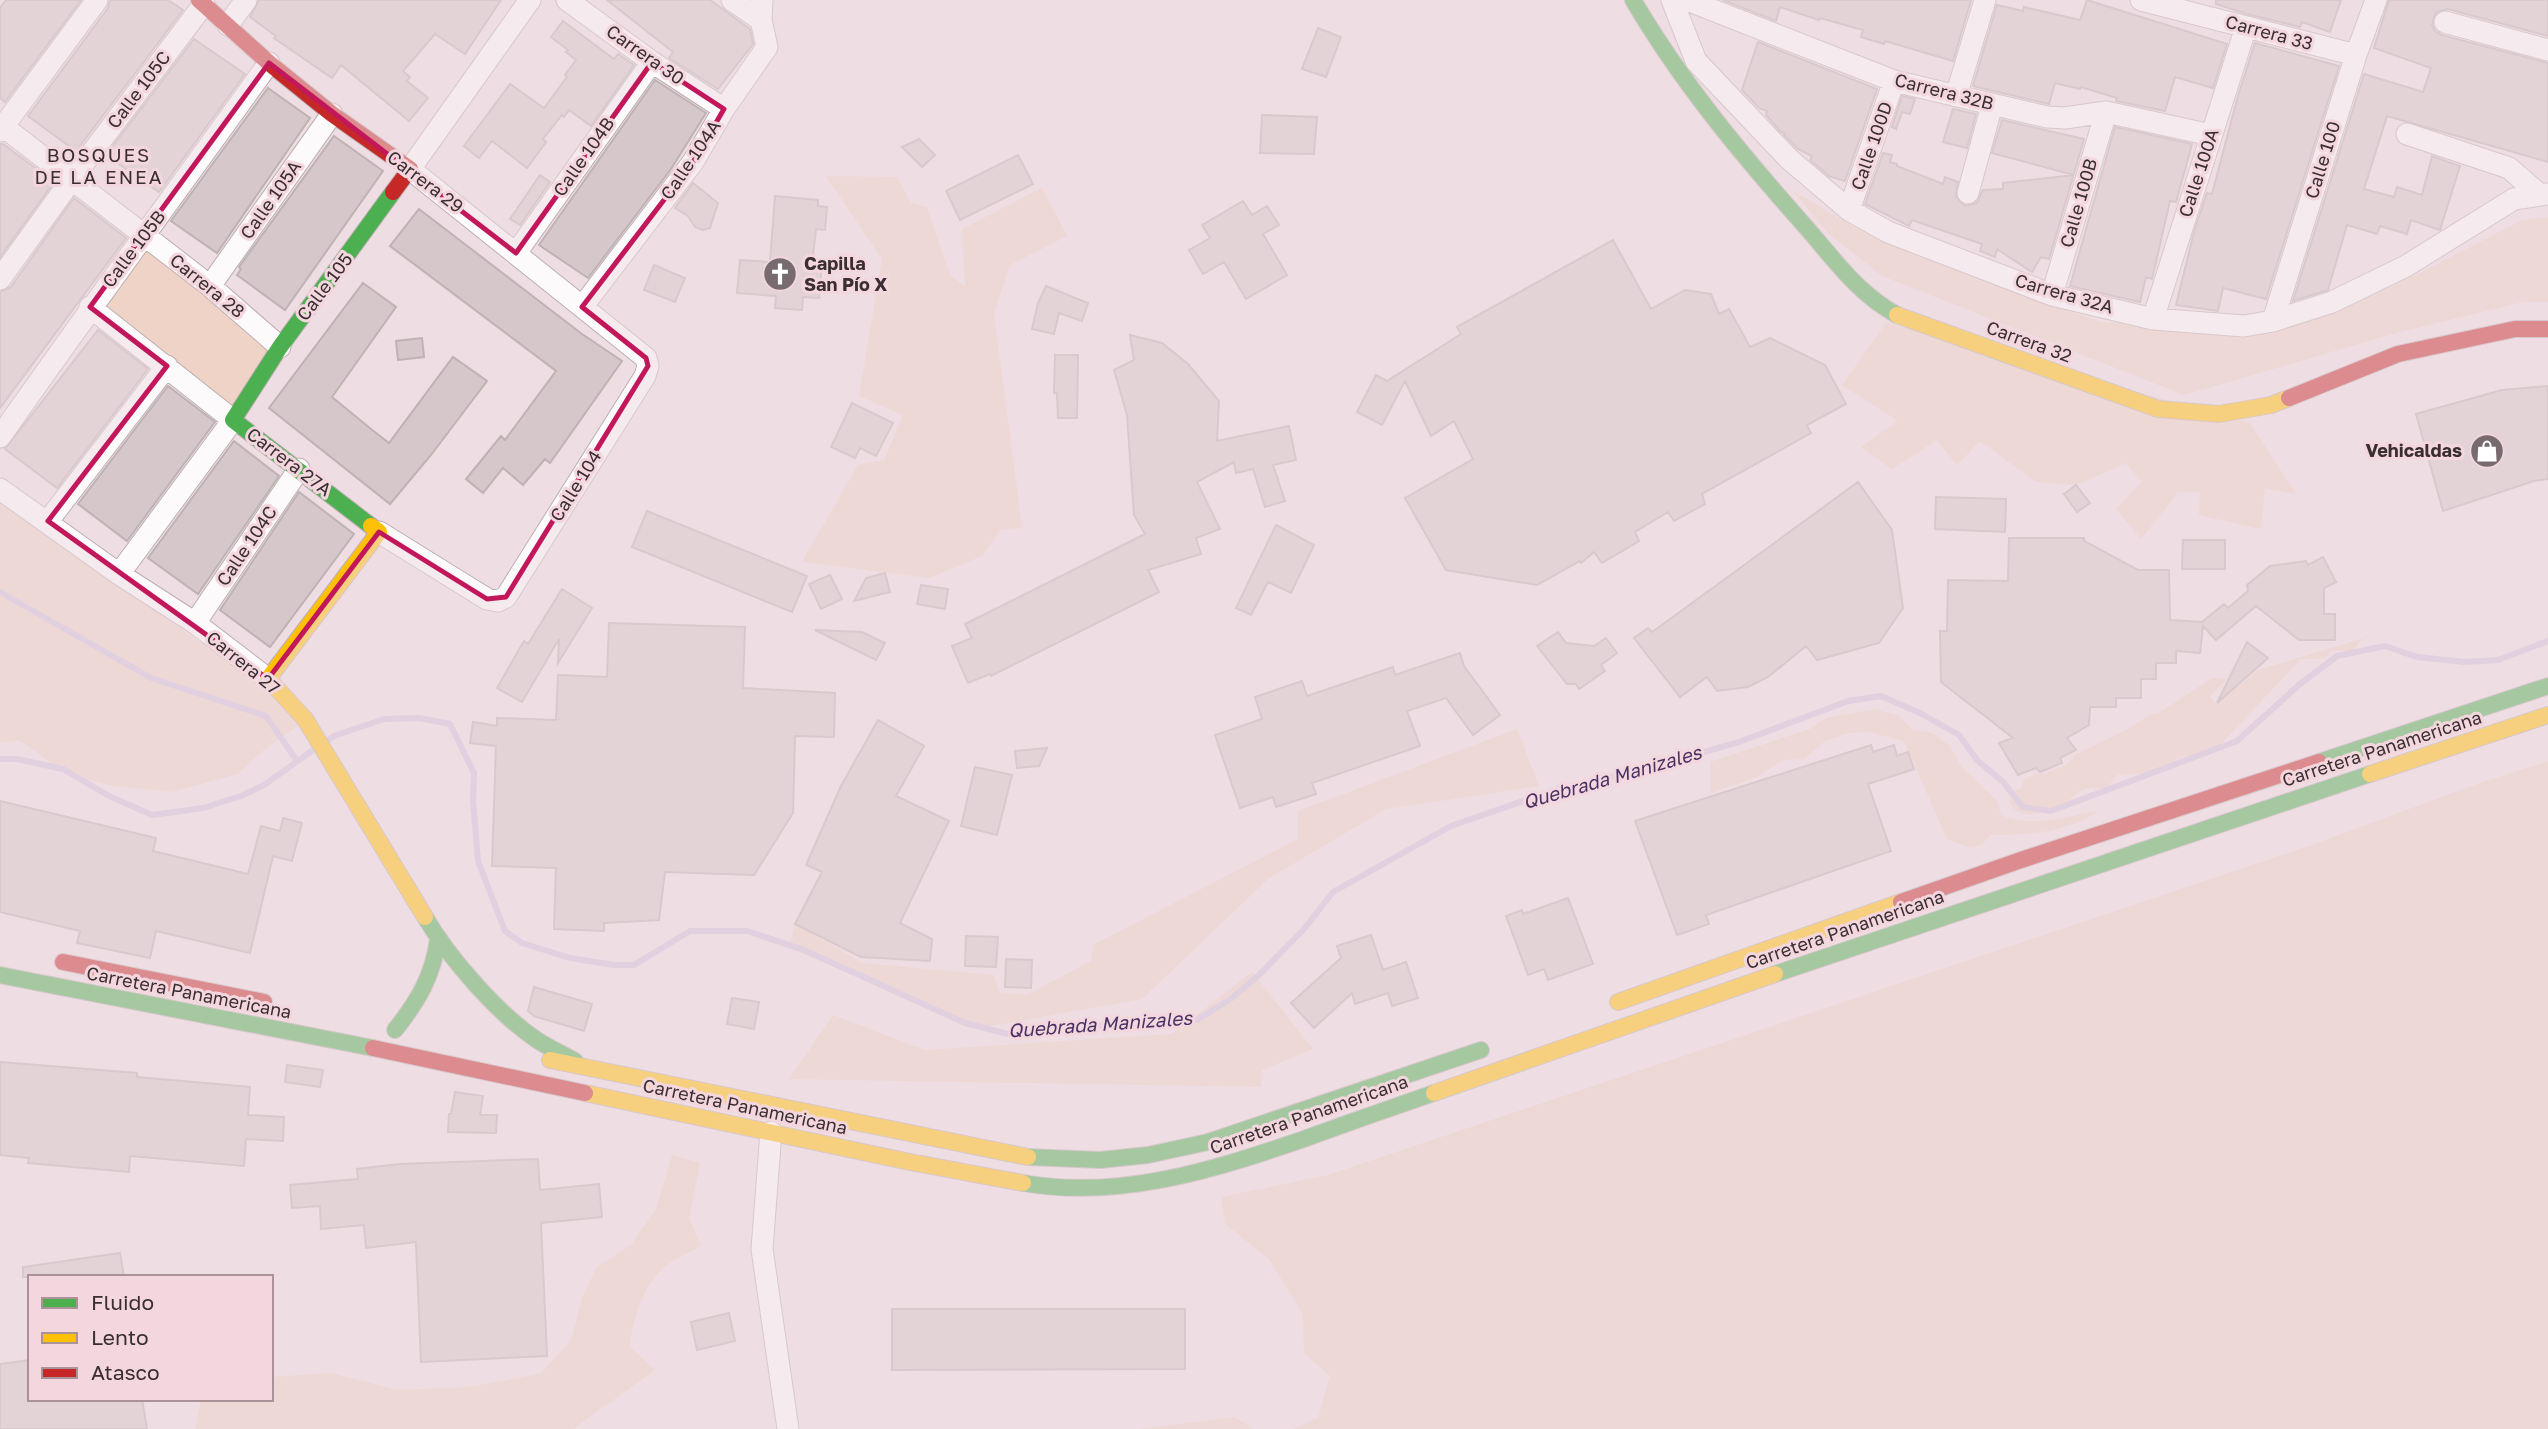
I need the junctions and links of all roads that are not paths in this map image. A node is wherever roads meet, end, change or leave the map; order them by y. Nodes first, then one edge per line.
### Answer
1 (97, 0) edge
2 (246, 0) edge
3 (530, 0) edge
4 (567, 0) edge
5 (732, 0) edge
6 (1633, 0) edge
7 (1672, 0) edge
8 (1687, 0) edge
9 (1985, 0) edge
10 (2376, 0) edge
11 (2150, 1) edge
12 (202, 2) edge
13 (1720, 6) edge
14 (762, 10) edge
15 (2445, 22) dead end
16 (228, 25) junction
17 (2246, 27) junction
18 (2548, 50) edge
19 (2356, 55) junction
20 (652, 62) junction
21 (269, 63) junction
22 (1894, 80) junction
23 (1956, 96) junction
24 (1992, 105) junction
25 (724, 109) junction
26 (2106, 112) junction
27 (332, 114) junction
28 (1, 127) edge
29 (2407, 134) dead end
30 (2211, 135) junction
31 (410, 169) junction
32 (72, 179) junction
33 (1968, 193) dead end
34 (2544, 194) edge
35 (1849, 211) junction
36 (144, 237) junction
37 (516, 253) junction
38 (0, 279) edge
39 (210, 286) junction
40 (2052, 295) junction
41 (90, 307) junction
42 (582, 307) junction
43 (2153, 319) junction
44 (2273, 321) junction
45 (2548, 329) edge
46 (280, 347) junction
47 (167, 366) junction
48 (648, 366) joint
49 (233, 420) junction
50 (0, 437) edge
51 (299, 469) junction
52 (0, 489) edge
53 (48, 522) junction
54 (379, 532) junction
55 (118, 574) junction
56 (498, 601) joint
57 (195, 623) junction
58 (268, 679) junction
59 (2548, 686) edge
60 (2548, 715) edge
61 (438, 939) junction
62 (41, 958) dead end
63 (0, 975) edge
64 (286, 1007) dead end
65 (1598, 1009) dead end
66 (395, 1029) dead end
67 (1498, 1044) dead end
68 (531, 1056) dead end
69 (585, 1067) junction
70 (771, 1132) junction
71 (788, 1429) edge

1 - 28 street
2 - 16 street
3 - 31 street, Calle 105
4 - 20 street, Carrera 30
5 - 14 street
6 - 45 main road, Carrera 32
7 - 35 street, Carrera 32A
8 - 13 street, Carrera 32B
9 - 23 street
10 - 19 street, Calle 100
11 - 17 street, Carrera 33
12 - 16 main road, Carrera 29
12 - 32 street, Calle 105C
13 - 22 street, Carrera 32B
14 - 25 street, Calle 104A
15 - 18 street
16 - 21 main road, Carrera 29
17 - 19 street, Carrera 33
17 - 30 street, Calle 100A
19 - 44 street, Calle 100
20 - 25 street, Carrera 30
20 - 37 street, Calle 104B
21 - 27 main road, Carrera 29
21 - 36 street, Calle 105B
22 - 23 street, Carrera 32B
22 - 35 street, Calle 100D
23 - 24 street, Carrera 32B
24 - 26 street, Carrera 32B
24 - 33 street
25 - 42 street, Calle 104A
26 - 30 street, Carrera 32B
26 - 40 street, Calle 100B
27 - 31 main road, Carrera 29
27 - 39 street, Calle 105A
28 - 32 street, Carrera 28
29 - 34 street
30 - 43 street, Calle 100A
31 - 37 street, Carrera 29
31 - 46 main road, Calle 105
32 - 36 street, Carrera 28
32 - 38 street, Calle 105C
34 - 44 street, Carrera 32A
35 - 40 street, Carrera 32A
36 - 39 street, Carrera 28
36 - 41 street, Calle 105B
37 - 42 street, Carrera 29
39 - 46 street, Carrera 28
40 - 43 street, Carrera 32A
41 - 47 street, Carrera 27A
41 - 50 street, Calle 105B
42 - 48 street, Carrera 29
43 - 44 street, Carrera 32A
46 - 49 main road, Calle 105
47 - 49 street, Carrera 27A
47 - 53 street
48 - 56 street, Calle 104
49 - 51 main road, Carrera 27A
49 - 55 street, Calle 105
51 - 54 main road, Carrera 27A
51 - 57 street, Calle 104C
52 - 53 street, Carrera 27
53 - 55 street, Carrera 27
54 - 56 street, Carrera 27A
54 - 58 main road
55 - 57 street, Carrera 27
57 - 58 street, Carrera 27
58 - 61 main road, Carrera 27
59 - 65 main road, Carretera Panamericana
60 - 70 main road, Carretera Panamericana
61 - 66 main road
61 - 69 main road, Carrera 27
62 - 64 main road, Carretera Panamericana
63 - 70 main road, Carretera Panamericana
67 - 69 main road, Carretera Panamericana
68 - 69 main road, Carretera Panamericana
70 - 71 street

